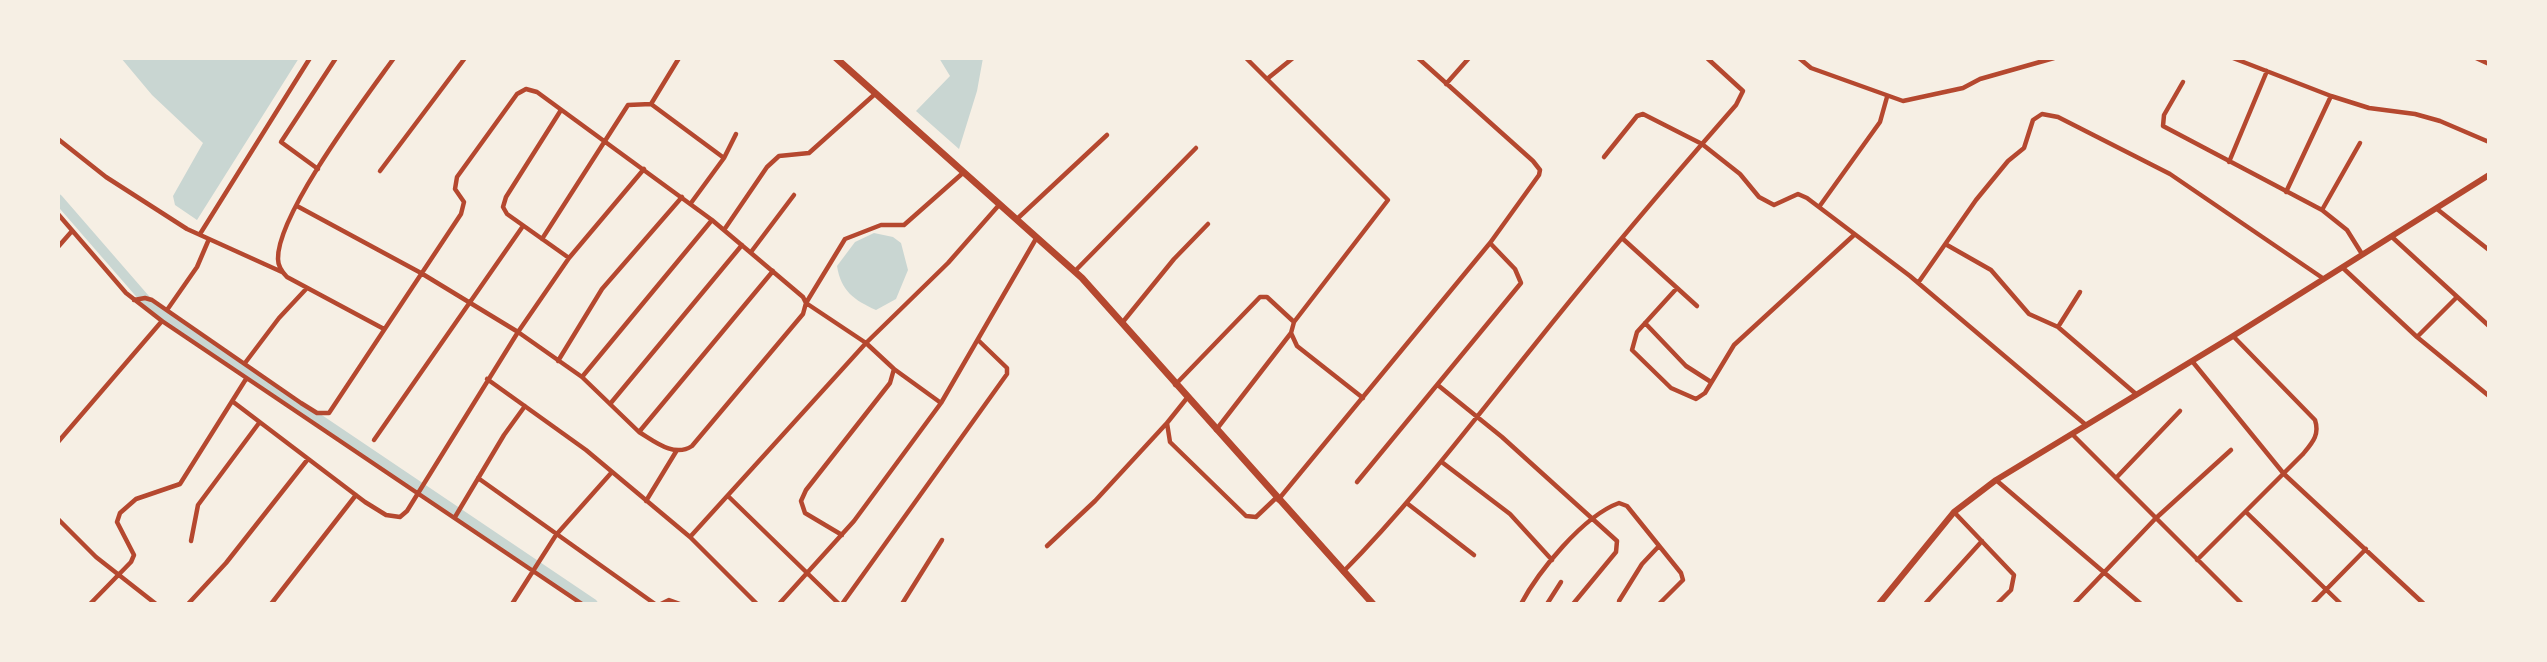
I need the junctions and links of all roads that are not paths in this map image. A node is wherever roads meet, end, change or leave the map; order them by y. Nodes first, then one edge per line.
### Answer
1 (310, 58) edge
2 (336, 58) edge
3 (394, 58) edge
4 (465, 58) edge
5 (678, 58) edge
6 (836, 58) edge
7 (1247, 58) edge
8 (1293, 58) edge
9 (1418, 58) edge
10 (1469, 58) edge
11 (1707, 58) edge
12 (1799, 58) edge
13 (2054, 58) edge
14 (2233, 58) edge
15 (2476, 58) edge
16 (2489, 64) edge
17 (2267, 71) junction
18 (1267, 79) junction
19 (2183, 82) dead end
20 (1446, 84) junction
21 (875, 94) junction
22 (2331, 96) junction
23 (1887, 97) junction
24 (651, 104) junction
25 (561, 110) junction
26 (736, 134) dead end
27 (1107, 135) dead end
28 (58, 139) edge
29 (604, 140) junction
30 (2489, 142) edge
31 (2360, 143) dead end
32 (1702, 144) junction
33 (1196, 148) dead end
34 (1604, 157) dead end
35 (724, 158) junction
36 (2229, 162) junction
37 (318, 169) junction
38 (644, 169) junction
39 (380, 171) dead end
40 (964, 172) junction
41 (2489, 174) edge
42 (2286, 192) junction
43 (794, 195) dead end
44 (682, 197) junction
45 (691, 203) junction
46 (1000, 203) junction
47 (298, 206) junction
48 (1819, 207) junction
49 (2437, 209) junction
50 (2322, 211) junction
51 (58, 214) edge
52 (1017, 219) junction
53 (712, 220) junction
54 (1208, 224) dead end
55 (523, 226) junction
56 (724, 230) junction
57 (72, 231) junction
58 (200, 234) junction
59 (1854, 235) junction
60 (1037, 237) junction
61 (2392, 237) junction
62 (1622, 238) junction
63 (209, 239) junction
64 (542, 239) junction
65 (1490, 243) junction
66 (742, 245) junction
67 (1947, 245) junction
68 (58, 247) edge
69 (2489, 250) edge
70 (751, 252) junction
71 (2362, 254) junction
72 (569, 258) junction
73 (2343, 268) junction
74 (773, 271) junction
75 (282, 272) junction
76 (1075, 272) junction
77 (421, 273) junction
78 (2324, 279) junction
79 (1918, 284) junction
80 (307, 288) junction
81 (1677, 288) junction
82 (2080, 292) dead end
83 (2457, 297) junction
84 (140, 298) junction
85 (468, 301) junction
86 (806, 303) junction
87 (1697, 306) dead end
88 (167, 310) junction
89 (162, 321) junction
90 (1294, 322) junction
91 (1122, 323) junction
92 (1645, 323) junction
93 (2489, 326) edge
94 (2058, 327) junction
95 (384, 329) junction
96 (518, 332) junction
97 (1291, 333) junction
98 (2233, 336) junction
99 (2417, 337) junction
100 (978, 340) junction
101 (866, 343) junction
102 (558, 360) junction
103 (2192, 361) junction
104 (245, 363) junction
105 (894, 369) junction
106 (582, 377) junction
107 (246, 379) junction
108 (487, 379) junction
109 (1711, 382) junction
110 (1175, 385) junction
111 (1439, 386) junction
112 (2136, 394) junction
113 (2489, 396) edge
114 (1187, 398) junction
115 (1363, 398) junction
116 (232, 401) junction
117 (941, 403) junction
118 (610, 404) junction
119 (525, 406) junction
120 (2180, 411) dead end
121 (1477, 418) junction
122 (259, 423) junction
123 (1167, 423) junction
124 (2086, 425) junction
125 (1215, 431) junction
126 (639, 432) junction
127 (2072, 434) junction
128 (374, 440) dead end
129 (58, 442) edge
130 (677, 450) junction
131 (2231, 450) dead end
132 (308, 459) junction
133 (1443, 463) junction
134 (612, 472) junction
135 (2284, 474) junction
136 (478, 478) junction
137 (2116, 478) junction
138 (1996, 480) junction
139 (1357, 482) dead end
140 (419, 492) junction
141 (356, 495) junction
142 (728, 496) junction
143 (1277, 499) junction
144 (646, 501) junction
145 (1408, 504) junction
146 (1954, 512) junction
147 (2246, 512) junction
148 (455, 516) junction
149 (1595, 518) junction
150 (58, 519) edge
151 (2155, 519) junction
152 (556, 535) junction
153 (842, 535) junction
154 (690, 537) junction
155 (942, 540) dead end
156 (191, 541) dead end
157 (1982, 541) junction
158 (1047, 545) dead end
159 (1659, 546) junction
160 (2366, 550) junction
161 (1474, 555) dead end
162 (1552, 560) junction
163 (2197, 561) junction
164 (533, 568) junction
165 (1343, 572) junction
166 (2101, 573) junction
167 (118, 575) junction
168 (808, 575) junction
169 (1561, 582) dead end
170 (2326, 590) junction
171 (1619, 601) dead end
172 (90, 604) edge
173 (156, 604) edge
174 (188, 604) edge
175 (271, 604) edge
176 (512, 604) edge
177 (582, 604) edge
178 (655, 604) edge
179 (661, 604) edge
180 (680, 604) edge
181 (757, 604) edge
182 (779, 604) edge
183 (840, 604) edge
184 (902, 604) edge
185 (1373, 604) edge
186 (1521, 604) edge
187 (1548, 604) edge
188 (1573, 604) edge
189 (1659, 604) edge
190 (1880, 604) edge
191 (1925, 604) edge
192 (1997, 604) edge
193 (2074, 604) edge
194 (2141, 604) edge
195 (2242, 604) edge
196 (2312, 604) edge
197 (2341, 604) edge
198 (2424, 604) edge

1 - 58 street
2 - 37 street
3 - 37 street
4 - 39 street
5 - 24 street
6 - 21 main road
7 - 18 street
8 - 18 street
9 - 20 street
10 - 20 street
11 - 32 street
12 - 23 street
13 - 23 street
14 - 17 street
15 - 16 street
17 - 22 street
17 - 36 street
18 - 90 street
19 - 36 street
20 - 65 street
21 - 40 main road
21 - 56 street
22 - 30 street
22 - 42 street
23 - 48 street
24 - 29 street
24 - 35 street
25 - 29 street
25 - 55 street
25 - 77 street
26 - 35 street
27 - 52 street
28 - 58 street
29 - 38 street
29 - 64 street
31 - 50 street
32 - 34 street
32 - 48 street
32 - 62 street
33 - 76 street
35 - 45 street
36 - 42 street
37 - 47 street
38 - 44 street
38 - 72 street
40 - 46 main road
40 - 86 street
41 - 49 main road
42 - 50 street
43 - 70 street
44 - 45 street
44 - 102 street
45 - 53 street
46 - 52 main road
46 - 101 street
47 - 75 street
47 - 77 street
48 - 59 street
49 - 61 main road
49 - 69 street
50 - 71 street
51 - 57 street
52 - 60 main road
53 - 56 street
53 - 106 street
54 - 91 street
55 - 64 street
55 - 85 street
56 - 66 street
57 - 68 street
57 - 84 street
58 - 63 street
59 - 79 street
59 - 109 street
60 - 76 main road
60 - 100 street
61 - 71 main road
61 - 83 street
62 - 81 street
62 - 121 street
63 - 75 street
63 - 88 street
64 - 72 street
65 - 111 street
65 - 115 street
66 - 70 street
66 - 118 street
67 - 78 street
67 - 79 street
67 - 94 street
70 - 74 street
71 - 73 main road
72 - 96 street
73 - 78 main road
73 - 99 street
74 - 86 street
74 - 126 street
75 - 80 street
76 - 91 main road
77 - 85 street
77 - 95 street
78 - 98 main road
79 - 124 street
80 - 95 street
80 - 104 street
81 - 87 street
81 - 92 street
82 - 94 street
83 - 93 street
83 - 99 street
84 - 88 street
84 - 89 street
85 - 96 street
85 - 128 street
86 - 101 street
86 - 130 street
88 - 104 street
89 - 107 street
89 - 129 street
90 - 97 street
90 - 110 street
91 - 110 main road
92 - 109 street
92 - 109 street
94 - 112 street
95 - 104 street
96 - 102 street
96 - 108 street
97 - 115 street
97 - 125 street
98 - 103 main road
98 - 135 street
99 - 113 street
100 - 117 street
100 - 183 street
101 - 105 street
101 - 142 street
102 - 106 street
103 - 112 main road
103 - 135 street
105 - 117 street
105 - 153 street
106 - 118 street
107 - 116 street
107 - 140 street
108 - 119 street
108 - 140 street
110 - 114 main road
111 - 121 street
111 - 139 street
112 - 124 main road
114 - 123 street
114 - 125 main road
115 - 143 street
116 - 122 street
116 - 167 street
117 - 153 street
118 - 126 street
119 - 134 street
119 - 136 street
120 - 137 street
121 - 133 street
121 - 149 street
122 - 132 street
122 - 156 street
123 - 143 street
123 - 158 street
124 - 127 main road
125 - 143 main road
126 - 130 street
127 - 137 street
127 - 138 main road
130 - 144 street
131 - 151 street
132 - 141 street
132 - 174 street
133 - 145 street
133 - 162 street
134 - 144 street
134 - 152 street
135 - 147 street
135 - 160 street
136 - 148 street
136 - 152 street
137 - 151 street
138 - 146 main road
138 - 166 street
140 - 141 street
140 - 148 street
141 - 175 street
142 - 154 street
142 - 168 street
143 - 165 main road
144 - 154 street
145 - 161 street
145 - 165 street
146 - 157 street
146 - 190 main road
147 - 163 street
147 - 170 street
148 - 164 street
149 - 159 street
149 - 162 street
149 - 188 street
150 - 167 street
151 - 163 street
151 - 166 street
152 - 164 street
152 - 178 street
153 - 168 street
154 - 181 street
155 - 184 street
157 - 191 street
157 - 192 street
159 - 171 street
159 - 189 street
160 - 170 street
160 - 198 street
162 - 186 street
163 - 195 street
164 - 176 street
164 - 177 street
165 - 185 main road
166 - 193 street
166 - 194 street
167 - 172 street
167 - 173 street
168 - 182 street
168 - 183 street
169 - 187 street
170 - 196 street
170 - 197 street
179 - 180 street

